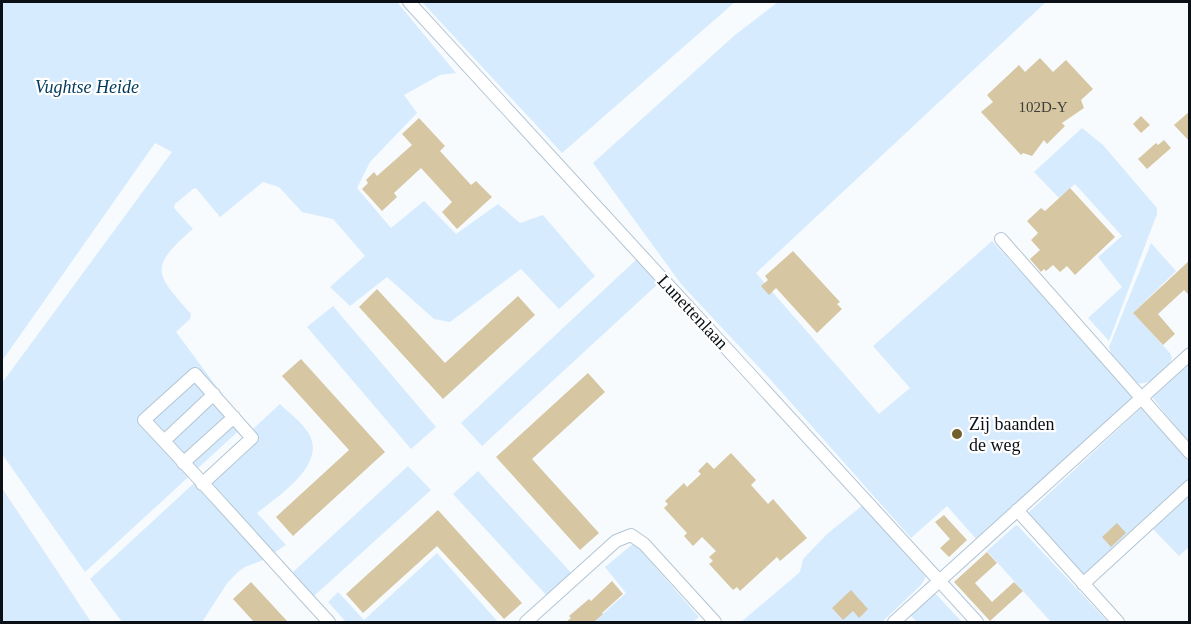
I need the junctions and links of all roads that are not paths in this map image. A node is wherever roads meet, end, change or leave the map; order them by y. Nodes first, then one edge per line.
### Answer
1 (410, 2) edge
2 (1001, 239) dead end
3 (1190, 354) edge
4 (214, 394) junction
5 (1142, 397) junction
6 (234, 417) junction
7 (164, 441) junction
8 (1190, 453) edge
9 (183, 463) junction
10 (202, 484) junction
11 (1190, 486) edge
12 (1017, 510) junction
13 (939, 582) junction
14 (1083, 584) junction
15 (328, 622) edge
16 (526, 622) edge
17 (715, 622) edge
18 (894, 622) edge
19 (977, 622) edge
20 (1118, 622) edge

1 - 13 street, Lunettenlaan
2 - 5 street
3 - 5 street
4 - 6 street
4 - 7 street
4 - 7 street
5 - 8 street
5 - 12 street
6 - 9 street
6 - 10 street
7 - 9 street
9 - 10 street
10 - 15 street
11 - 14 street
12 - 13 street
12 - 14 street
13 - 18 street
13 - 19 street, Lunettenlaan
14 - 20 street
16 - 17 street

